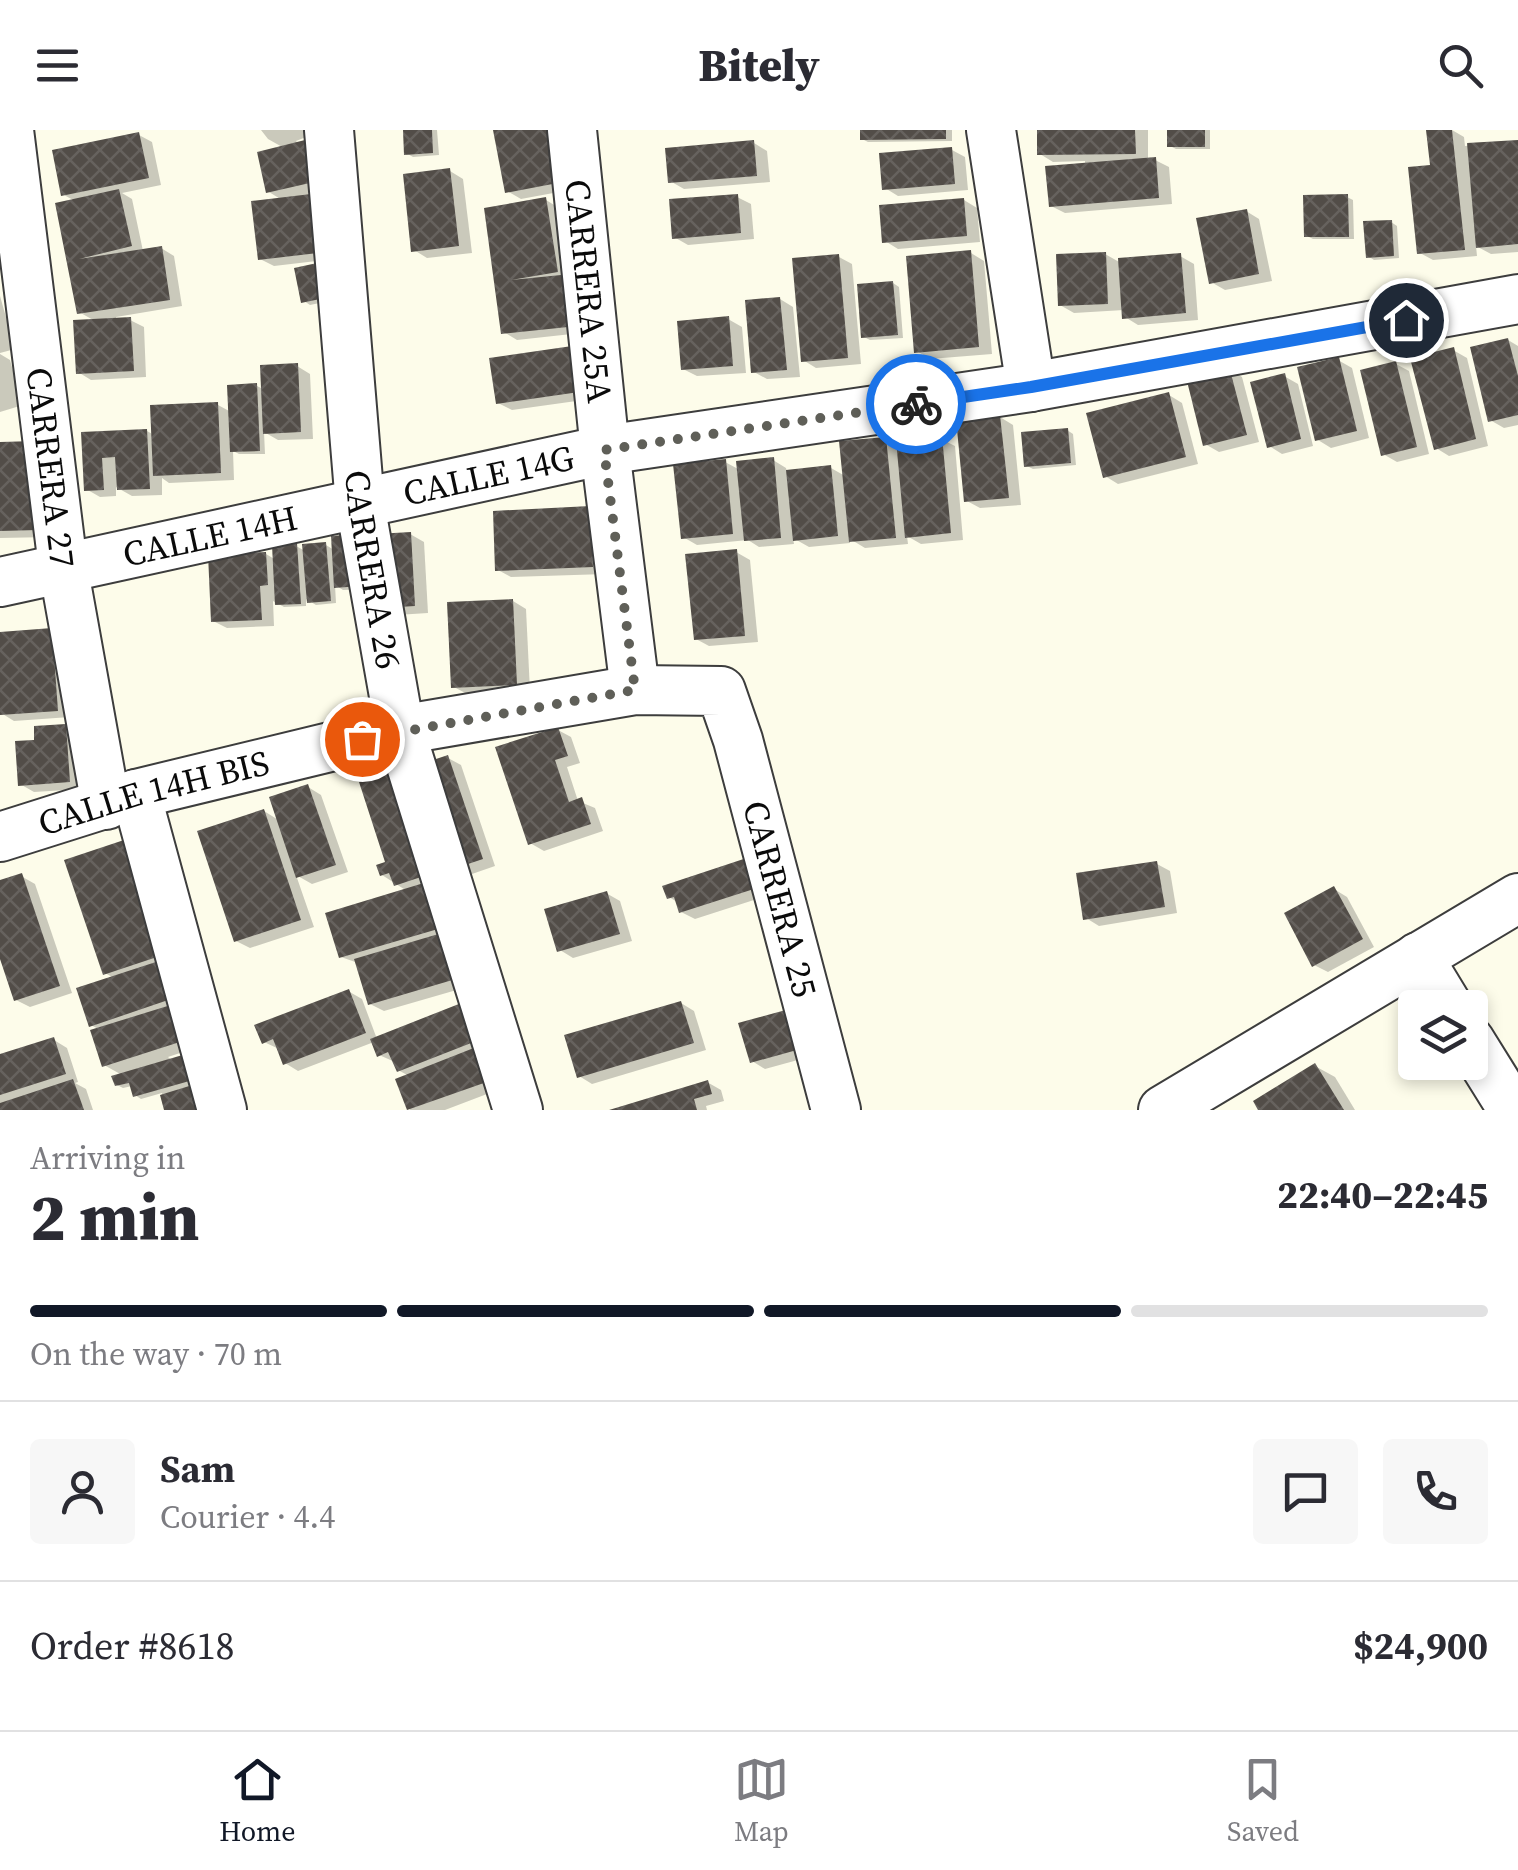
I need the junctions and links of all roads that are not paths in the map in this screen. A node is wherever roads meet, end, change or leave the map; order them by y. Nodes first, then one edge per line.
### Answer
1 (9, 130) edge
2 (328, 130) edge
3 (572, 130) edge
4 (990, 130) edge
5 (1518, 299) edge
6 (1031, 387) junction
7 (604, 450) junction
8 (360, 504) junction
9 (63, 566) junction
10 (0, 582) edge
11 (635, 690) junction
12 (721, 691) joint
13 (400, 730) junction
14 (121, 800) junction
15 (0, 837) edge
16 (1518, 898) edge
17 (1418, 958) junction
18 (1438, 990) edge
19 (1488, 1070) edge
20 (222, 1110) edge
21 (518, 1110) edge
22 (836, 1110) edge
23 (1162, 1110) edge
24 (1513, 1110) edge

1 - 9 street, CARRERA 27
2 - 8 street, CARRERA 26
3 - 7 street, CARRERA 25A
4 - 6 street
5 - 6 street
6 - 7 street, CALLE 14G
7 - 8 street, CALLE 14G
7 - 11 street, CARRERA 25A
8 - 9 street, CALLE 14H
8 - 13 street, CARRERA 26
9 - 10 street, CALLE 14H
9 - 14 street, CARRERA 27
11 - 12 street, CALLE 14H BIS
11 - 13 street, CALLE 14H BIS
12 - 22 street, CARRERA 25
13 - 14 street, CALLE 14H BIS
13 - 21 street, CARRERA 26
14 - 15 street, CALLE 14H BIS
14 - 20 street, CARRERA 27
16 - 17 street
17 - 18 street
17 - 23 street
19 - 24 street

